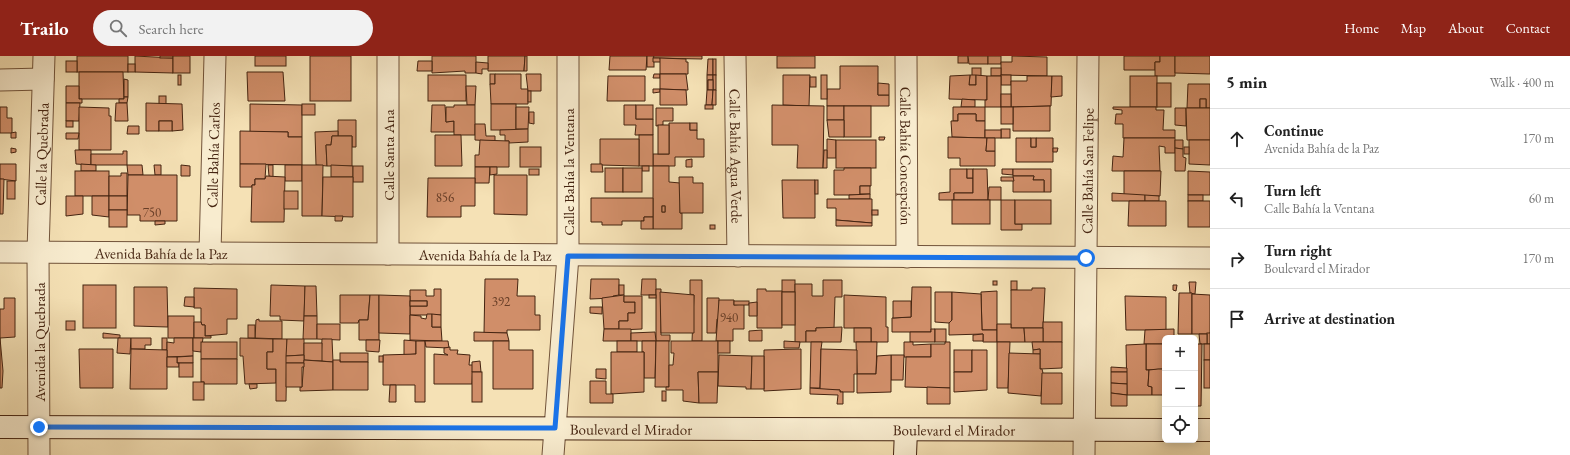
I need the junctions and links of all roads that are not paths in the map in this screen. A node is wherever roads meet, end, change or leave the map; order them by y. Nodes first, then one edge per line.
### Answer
1 (44, 56) edge
2 (214, 56) edge
3 (388, 56) edge
4 (568, 56) edge
5 (735, 56) edge
6 (906, 56) edge
7 (1088, 56) edge
8 (43, 79) junction
9 (0, 80) edge
10 (0, 252) edge
11 (38, 252) junction
12 (210, 253) junction
13 (388, 254) junction
14 (568, 256) junction
15 (738, 256) junction
16 (907, 257) junction
17 (1086, 258) junction
18 (1210, 258) edge
19 (0, 427) edge
20 (39, 427) junction
21 (555, 428) junction
22 (906, 430) junction
23 (1084, 430) junction
24 (1162, 430) edge
25 (1198, 430) edge
26 (1210, 430) edge
27 (39, 455) edge
28 (553, 455) edge
29 (905, 455) edge
30 (1084, 455) edge

1 - 8 street, Calle la Quebrada
2 - 12 street, Calle Bahía Carlos
3 - 13 street, Calle Santa Ana
4 - 14 street, Calle Bahía la Ventana
5 - 15 street, Calle Bahía Agua Verde
6 - 16 street, Calle Bahía Concepción
7 - 17 street, Calle Bahía San Felipe
8 - 9 street
8 - 11 street, Calle la Quebrada
10 - 11 street, Avenida Bahía de la Paz
11 - 12 street, Avenida Bahía de la Paz
11 - 20 street, Avenida la Quebrada
12 - 13 street, Avenida Bahía de la Paz
13 - 14 street, Avenida Bahía de la Paz
14 - 15 street, Avenida Bahía de la Paz
14 - 21 street, Calle Bahía la Ventana
15 - 16 street, Avenida Bahía de la Paz
16 - 17 street, Avenida Bahía de la Paz
17 - 18 street, Avenida Bahía de la Paz
17 - 23 street, Calle Bahía San Felipe
19 - 20 main road, Boulevard el Mirador
20 - 21 main road, Boulevard el Mirador
20 - 27 street, Avenida la Quebrada
21 - 22 main road, Boulevard el Mirador
21 - 28 street, Calle Bahía la Ventana
22 - 23 main road, Boulevard el Mirador
22 - 29 main road
23 - 24 main road, Boulevard el Mirador
23 - 30 street, Calle Bahía San Felipe
25 - 26 main road

